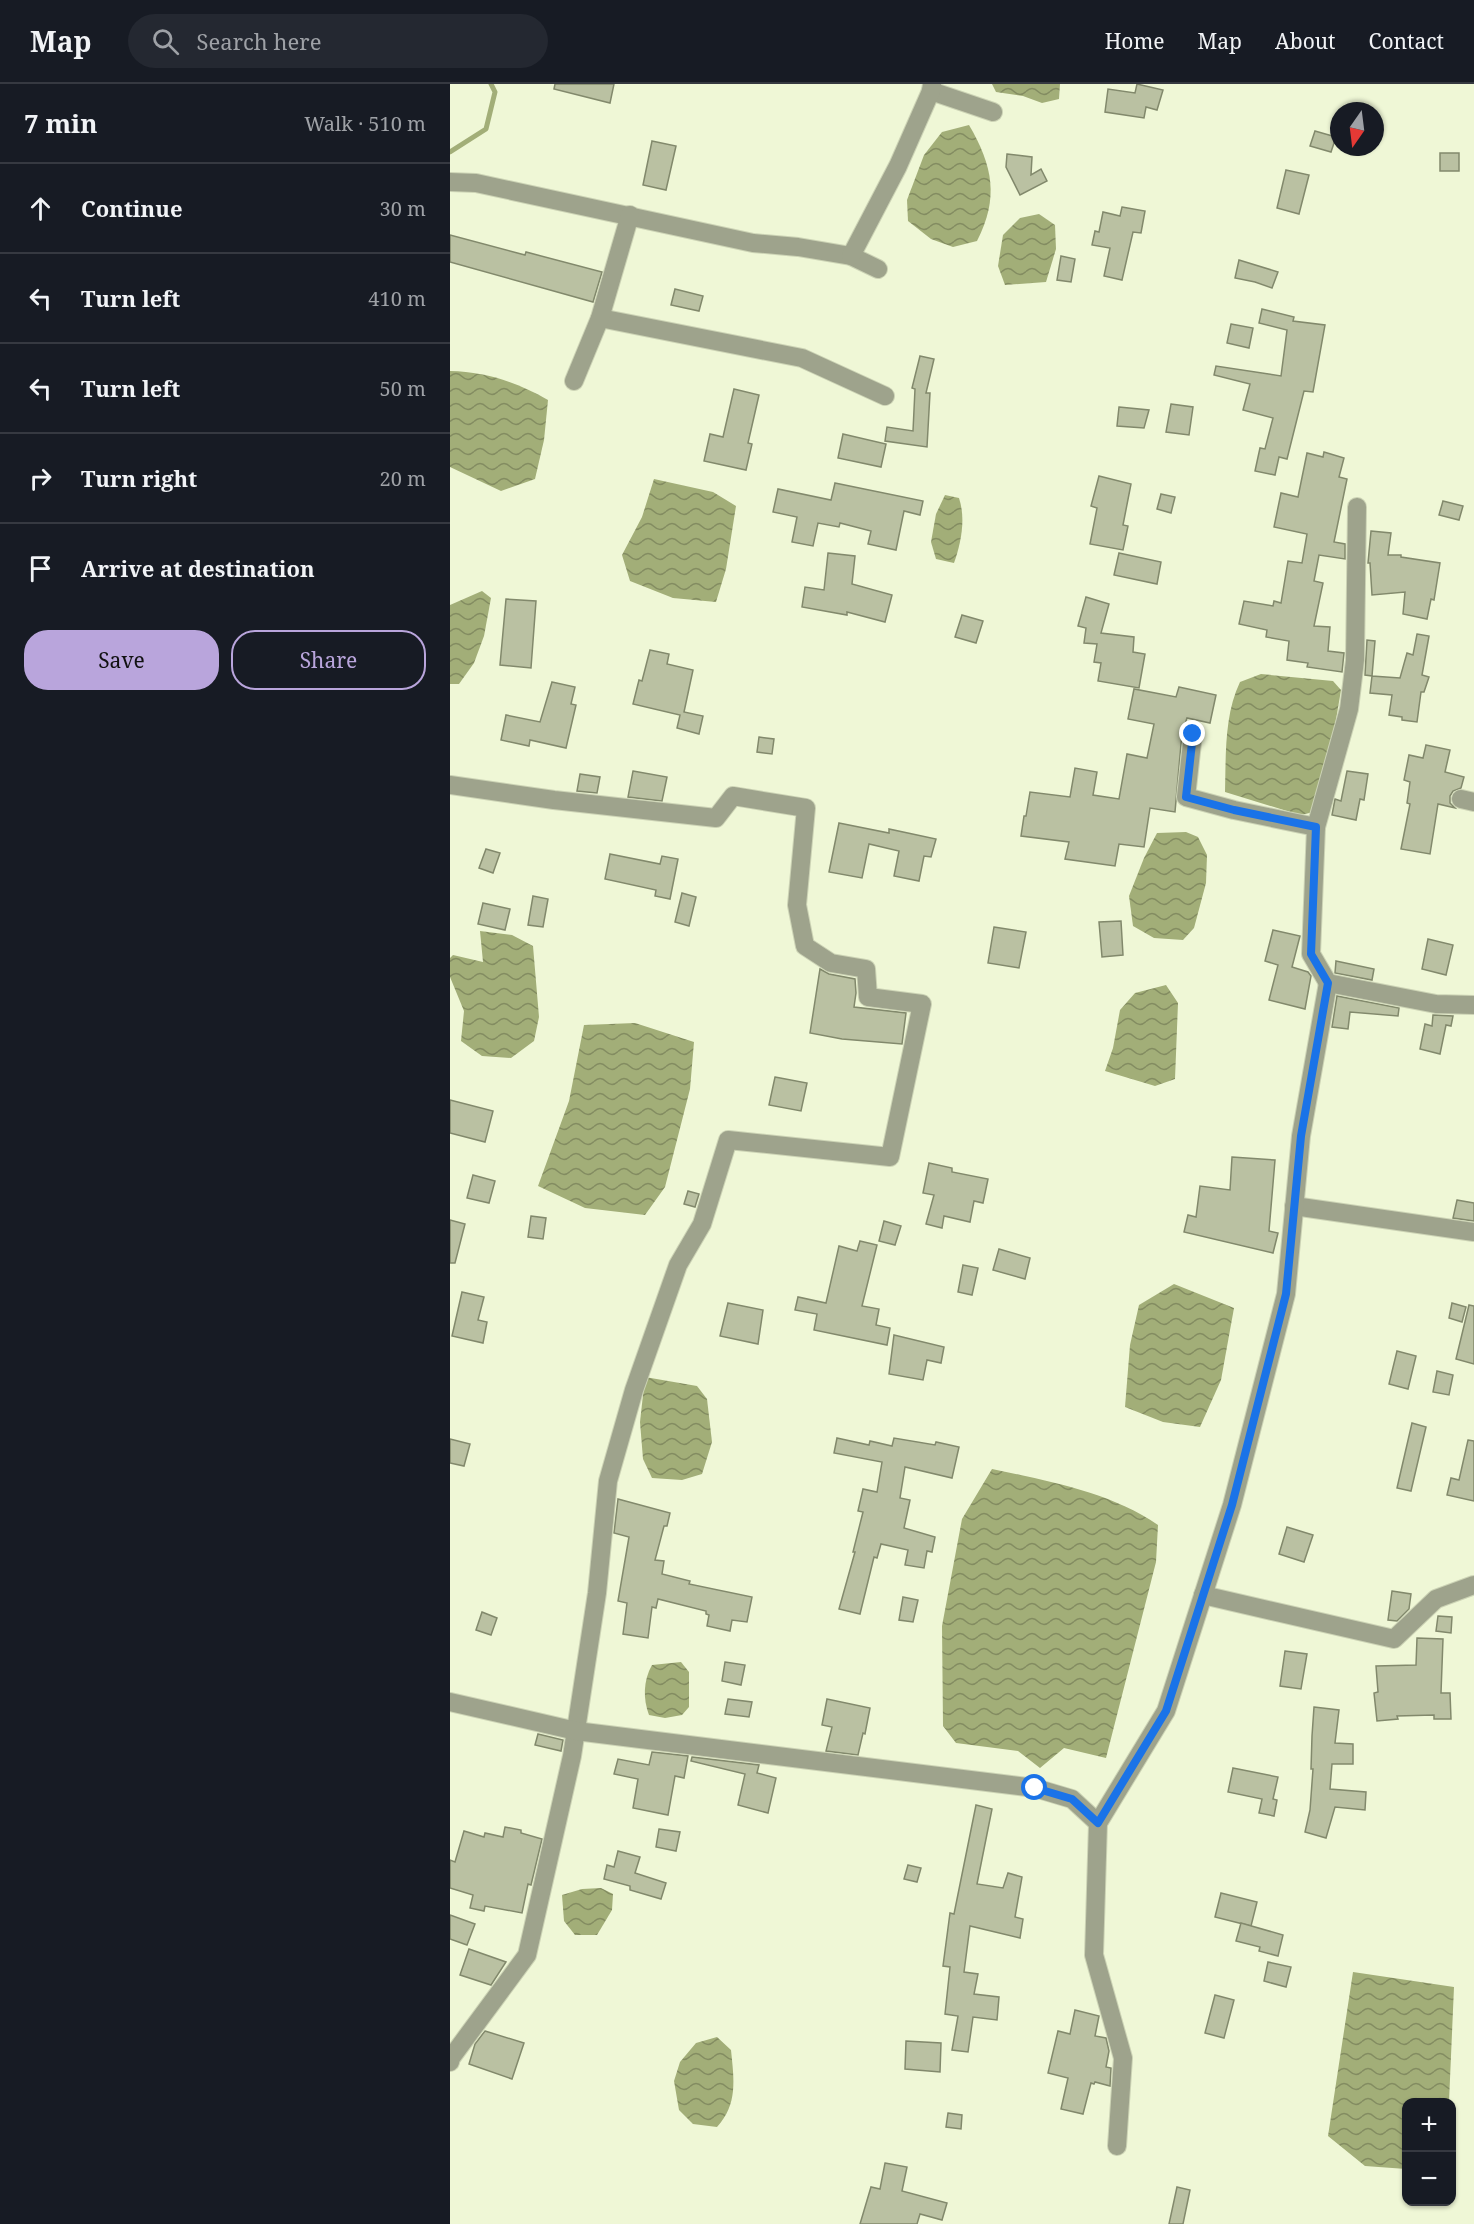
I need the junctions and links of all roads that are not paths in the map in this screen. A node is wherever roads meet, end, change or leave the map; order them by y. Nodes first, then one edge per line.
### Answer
1 (932, 88) edge
2 (993, 112) dead end
3 (450, 182) edge
4 (630, 215) junction
5 (851, 256) junction
6 (878, 269) dead end
7 (600, 318) junction
8 (574, 381) dead end
9 (885, 396) dead end
10 (1357, 507) dead end
11 (1193, 734) dead end
12 (450, 785) edge
13 (1316, 827) junction
14 (1328, 983) junction
15 (1474, 1005) edge
16 (1294, 1206) junction
17 (1474, 1232) edge
18 (1474, 1586) edge
19 (1203, 1595) junction
20 (450, 1702) edge
21 (576, 1731) junction
22 (1098, 1823) junction
23 (450, 2062) edge
24 (1117, 2146) dead end

1 - 2 street
1 - 5 street
3 - 4 street
4 - 5 street
4 - 7 street
5 - 6 street
7 - 8 street
7 - 9 street
10 - 13 street
11 - 13 street
12 - 21 street
13 - 14 street
14 - 15 street
14 - 16 street
16 - 17 street
16 - 19 street
18 - 19 street
19 - 22 street
20 - 21 street
21 - 22 street
21 - 23 street
22 - 24 street

